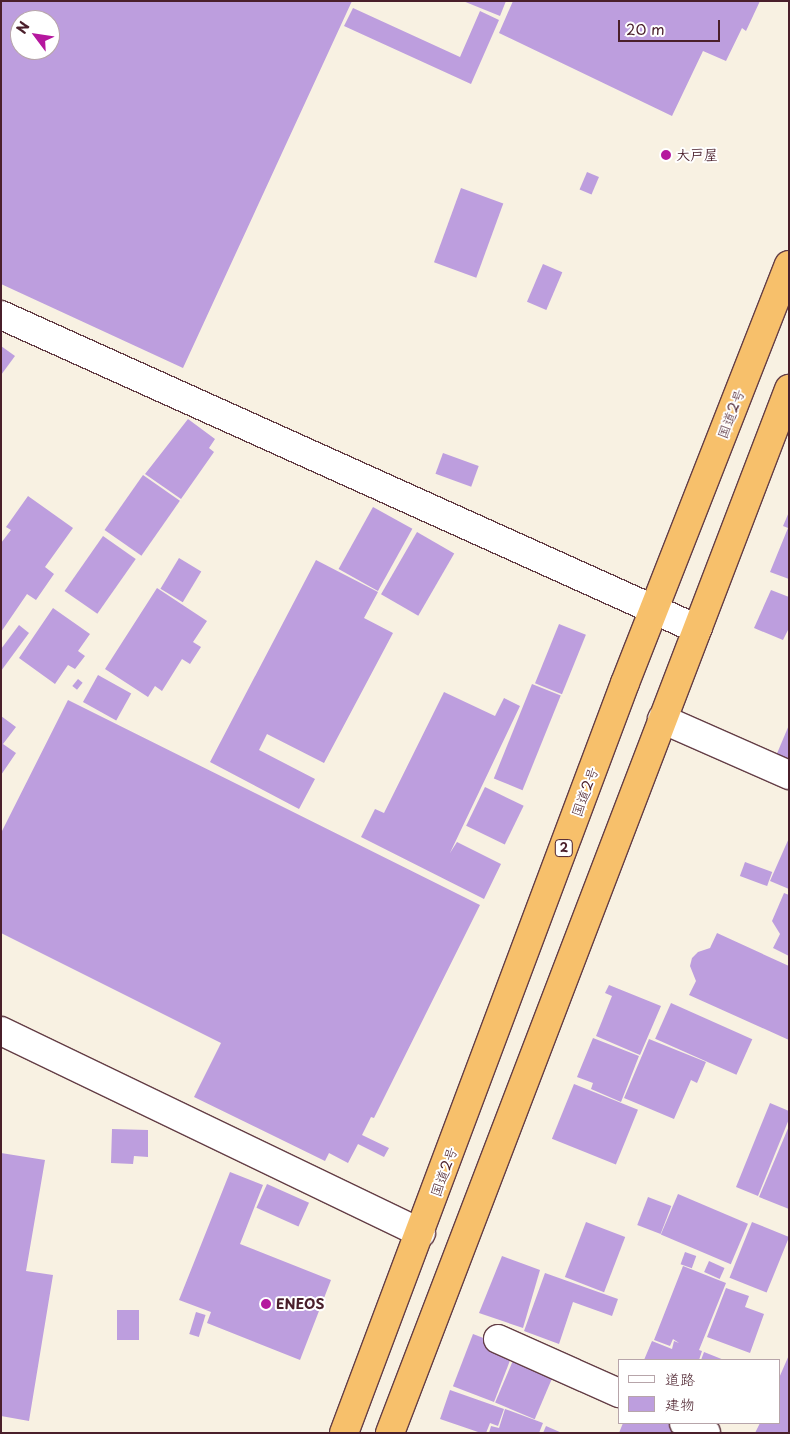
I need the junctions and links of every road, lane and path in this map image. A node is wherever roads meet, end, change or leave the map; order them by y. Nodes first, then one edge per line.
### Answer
1 (789, 266) edge
2 (1, 315) edge
3 (789, 389) edge
4 (655, 610) junction
5 (697, 628) junction
6 (662, 719) junction
7 (789, 776) edge
8 (1, 1031) edge
9 (421, 1233) junction
10 (498, 1339) dead end
11 (618, 1393) edge
12 (686, 1424) edge
13 (344, 1433) edge
14 (390, 1433) edge
15 (706, 1433) edge

1 - 4 highway, 国道2号 / 2
2 - 4 street
3 - 5 highway
4 - 5 street
4 - 9 highway, 国道2号 / 2
5 - 6 highway
6 - 7 street
6 - 14 highway
8 - 9 street
9 - 13 highway, 国道2号 / 2
10 - 11 street
12 - 15 street

